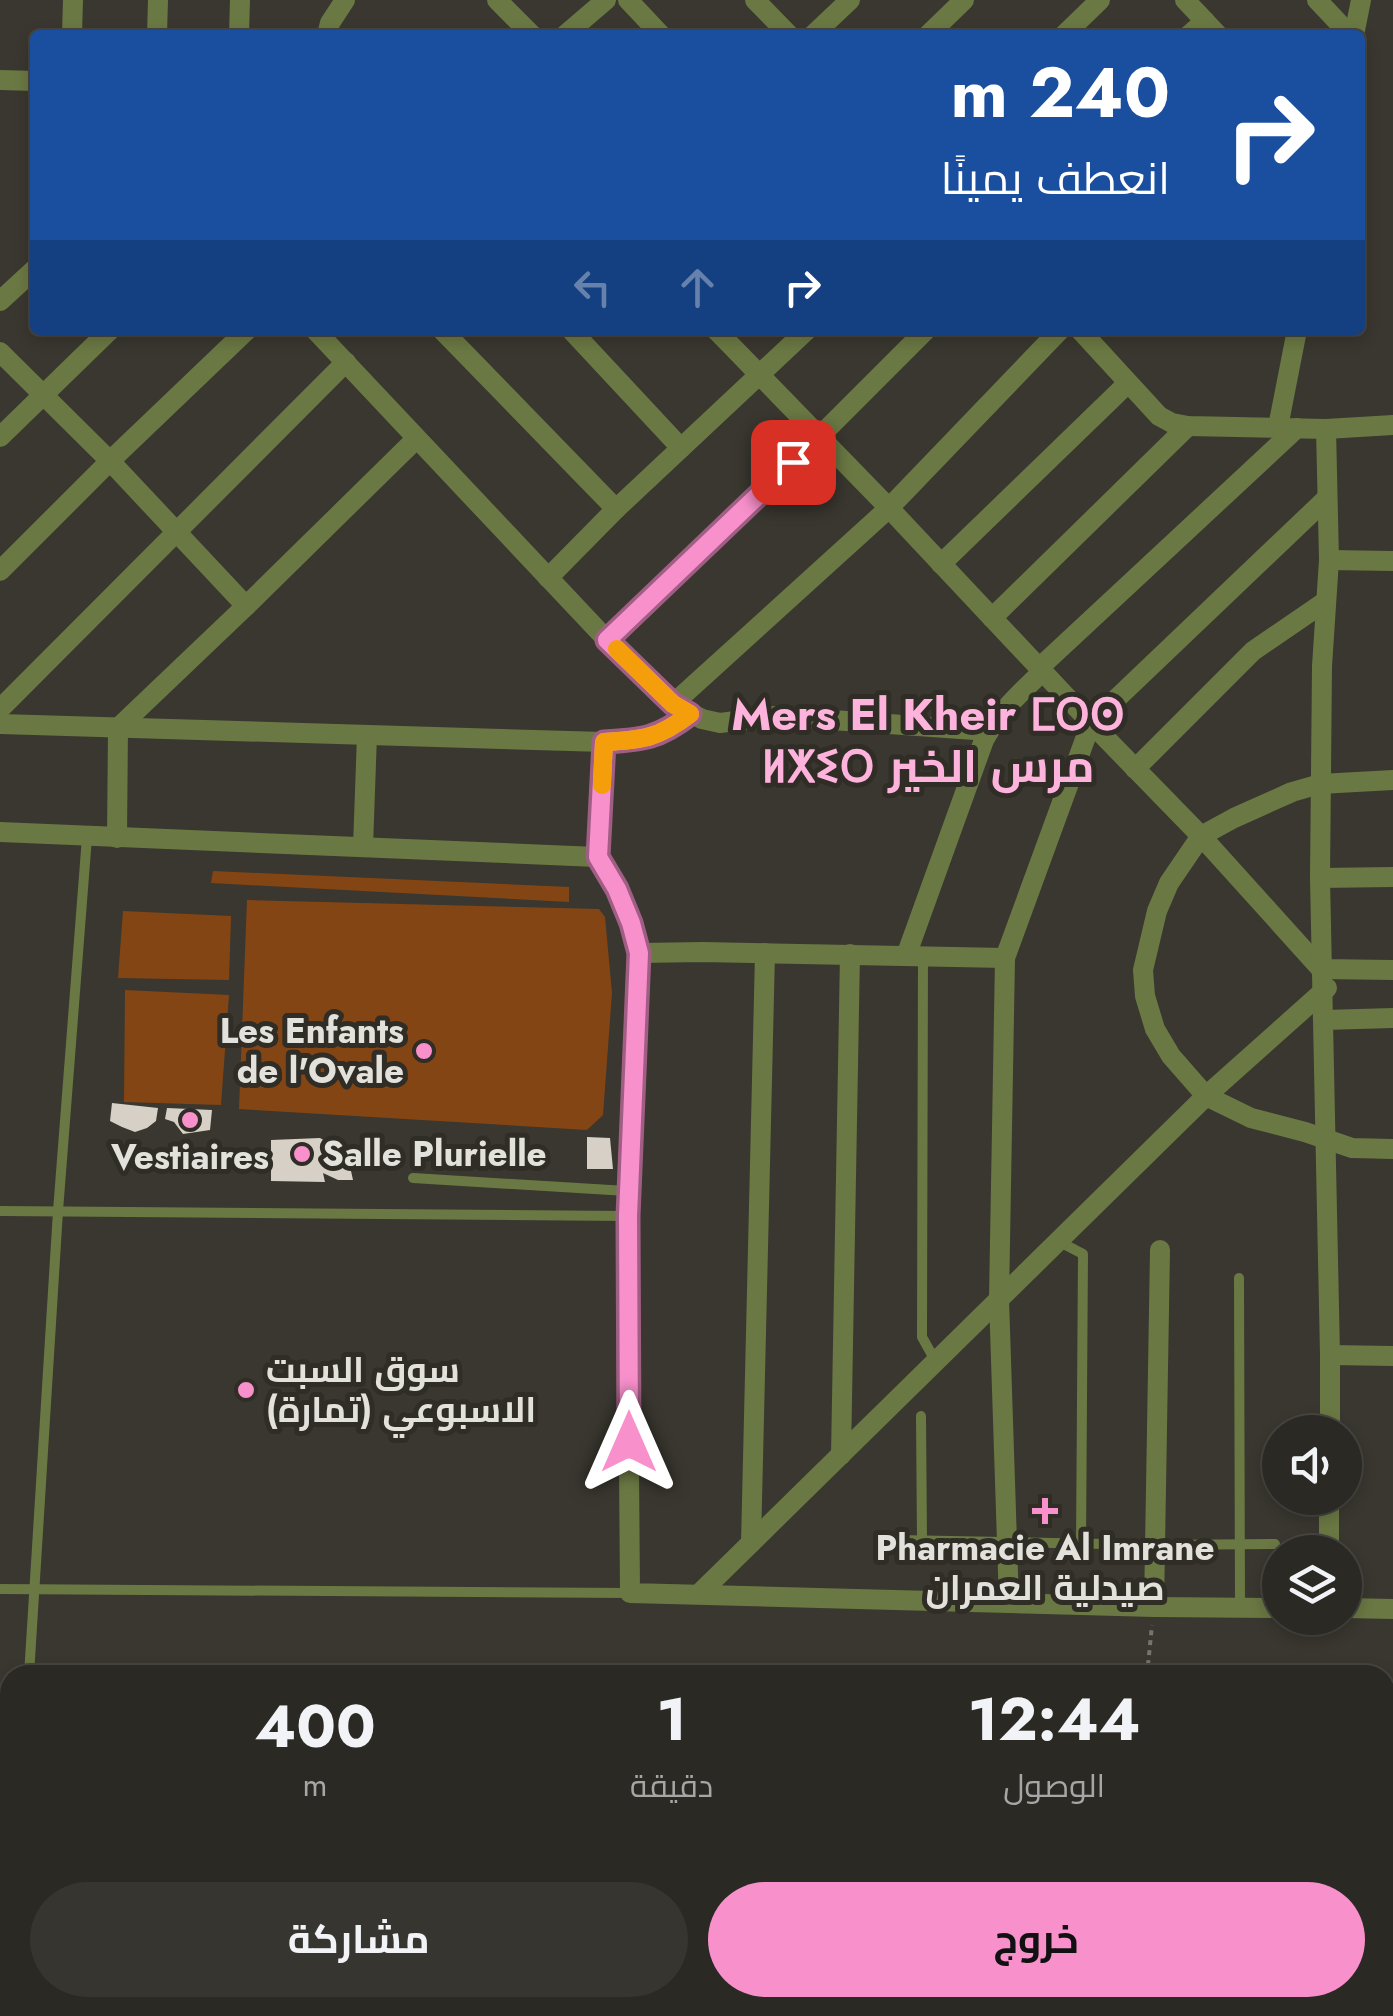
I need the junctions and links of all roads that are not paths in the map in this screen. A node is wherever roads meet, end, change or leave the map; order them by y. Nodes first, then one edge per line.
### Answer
1 (73, 0) edge
2 (158, 0) edge
3 (240, 0) edge
4 (345, 0) edge
5 (497, 0) edge
6 (606, 0) edge
7 (628, 0) edge
8 (755, 0) edge
9 (850, 0) edge
10 (964, 0) edge
11 (1100, 0) edge
12 (1185, 0) edge
13 (1317, 0) edge
14 (1361, 0) edge
15 (72, 30) edge
16 (157, 30) edge
17 (239, 30) edge
18 (328, 30) edge
19 (527, 30) edge
20 (571, 30) edge
21 (655, 30) edge
22 (785, 30) edge
23 (818, 30) edge
24 (933, 30) edge
25 (1069, 30) edge
26 (1204, 30) edge
27 (1347, 30) edge
28 (1353, 30) edge
29 (0, 80) edge
30 (30, 81) edge
31 (30, 274) edge
32 (0, 301) edge
33 (105, 335) edge
34 (243, 335) edge
35 (319, 335) edge
36 (447, 335) edge
37 (575, 335) edge
38 (721, 335) edge
39 (802, 335) edge
40 (921, 335) edge
41 (1055, 335) edge
42 (1085, 335) edge
43 (1296, 335) edge
44 (0, 352) edge
45 (346, 362) junction
46 (760, 375) junction
47 (1128, 382) junction
48 (42, 396) junction
49 (1393, 425) edge
50 (1188, 426) junction
51 (1287, 428) junction
52 (1326, 430) junction
53 (820, 436) junction
54 (0, 437) edge
55 (416, 439) junction
56 (682, 448) junction
57 (110, 460) junction
58 (1327, 498) junction
59 (889, 508) junction
60 (616, 509) junction
61 (175, 532) junction
62 (1328, 560) junction
63 (1393, 560) edge
64 (941, 564) junction
65 (0, 570) edge
66 (548, 578) junction
67 (1326, 600) junction
68 (246, 606) junction
69 (992, 618) junction
70 (607, 640) junction
71 (1041, 670) junction
72 (0, 709) edge
73 (682, 709) junction
74 (1091, 723) junction
75 (0, 724) edge
76 (118, 728) junction
77 (989, 731) junction
78 (368, 735) junction
79 (604, 742) junction
80 (1135, 769) junction
81 (1393, 780) edge
82 (1320, 784) junction
83 (0, 832) edge
84 (1201, 836) junction
85 (87, 837) junction
86 (117, 838) junction
87 (364, 846) junction
88 (598, 857) junction
89 (1393, 877) edge
90 (1320, 878) junction
91 (639, 953) junction
92 (765, 953) junction
93 (850, 954) junction
94 (915, 956) junction
95 (1005, 958) junction
96 (1321, 969) junction
97 (1351, 970) junction
98 (1393, 970) edge
99 (1323, 991) junction
100 (1393, 1018) edge
101 (1324, 1020) junction
102 (1206, 1096) junction
103 (1326, 1138) junction
104 (1393, 1149) edge
105 (413, 1178) dead end
106 (628, 1191) junction
107 (0, 1211) edge
108 (58, 1211) junction
109 (628, 1216) junction
110 (1058, 1241) junction
111 (1160, 1250) dead end
112 (1240, 1278) dead end
113 (999, 1299) junction
114 (1330, 1355) junction
115 (1393, 1356) edge
116 (936, 1362) junction
117 (1330, 1415) edge
118 (921, 1416) dead end
119 (841, 1455) junction
120 (897, 1540) dead end
121 (922, 1541) junction
122 (751, 1543) junction
123 (1008, 1544) junction
124 (1081, 1544) junction
125 (1239, 1544) junction
126 (1262, 1544) edge
127 (1156, 1545) junction
128 (0, 1589) edge
129 (34, 1589) junction
130 (630, 1593) junction
131 (698, 1594) junction
132 (1009, 1602) junction
133 (1154, 1608) junction
134 (1240, 1608) junction
135 (1262, 1608) edge
136 (1362, 1608) edge
137 (1393, 1609) edge
138 (30, 1665) edge

1 - 15 street
2 - 16 street
3 - 17 street
4 - 18 street
5 - 19 street
6 - 20 street
7 - 21 street
8 - 22 street
9 - 23 street
10 - 24 street
11 - 25 street
12 - 26 street
13 - 27 street
14 - 28 street
29 - 30 street
31 - 32 street
33 - 48 street
34 - 57 street
35 - 45 street
36 - 60 street
37 - 56 street
38 - 46 street
39 - 46 street
40 - 53 street
41 - 59 street
42 - 47 street
43 - 51 street
44 - 48 street
45 - 55 street
45 - 61 street
46 - 53 street
46 - 56 street
47 - 50 street
47 - 64 street
48 - 54 street
48 - 57 street
49 - 52 street
50 - 51 street
50 - 69 street
51 - 52 street
51 - 71 street
52 - 58 street
53 - 59 street
53 - 70 street
55 - 66 street
55 - 68 street
56 - 60 street
57 - 61 street
57 - 65 street
58 - 62 street
58 - 74 street
59 - 64 street
59 - 73 street
60 - 66 street
61 - 68 street
61 - 72 street
62 - 63 street
62 - 67 street
64 - 69 street
66 - 70 street
67 - 80 street
67 - 82 street
68 - 76 street
69 - 71 street
70 - 73 street
71 - 74 street
71 - 77 street
73 - 77 street
73 - 79 street
74 - 80 street
74 - 95 street
75 - 76 street
76 - 78 street
76 - 86 street
77 - 94 street
78 - 79 street
78 - 87 street
79 - 88 street
80 - 84 street
81 - 82 street
82 - 84 street
82 - 90 street
83 - 85 street
84 - 96 street
84 - 102 street
85 - 86 street
85 - 108 lane
86 - 87 street
87 - 88 street
88 - 91 street
89 - 90 street
90 - 96 street
91 - 92 street
91 - 106 street
92 - 93 street
92 - 122 street
93 - 94 street
93 - 119 street
94 - 95 street
94 - 116 lane
95 - 113 street
96 - 97 street
96 - 99 street
97 - 98 street
97 - 99 street
99 - 101 street
99 - 102 street
100 - 101 street
101 - 103 street
102 - 103 street
102 - 110 street
103 - 104 street
103 - 114 street
105 - 106 lane
106 - 109 street
107 - 108 lane
108 - 109 lane
108 - 129 lane
109 - 130 street
110 - 113 street
110 - 124 lane
111 - 127 street
112 - 125 lane
113 - 116 street
113 - 123 street
114 - 115 street
114 - 117 street
116 - 119 street
118 - 121 lane
119 - 122 street
120 - 121 lane
121 - 123 lane
122 - 131 street
123 - 124 lane
123 - 132 street
124 - 127 lane
125 - 126 lane
125 - 127 lane
125 - 134 lane
127 - 133 street
128 - 129 lane
129 - 130 lane
129 - 138 lane
130 - 131 street
131 - 132 street
132 - 133 street
133 - 134 street
134 - 135 street
136 - 137 street

